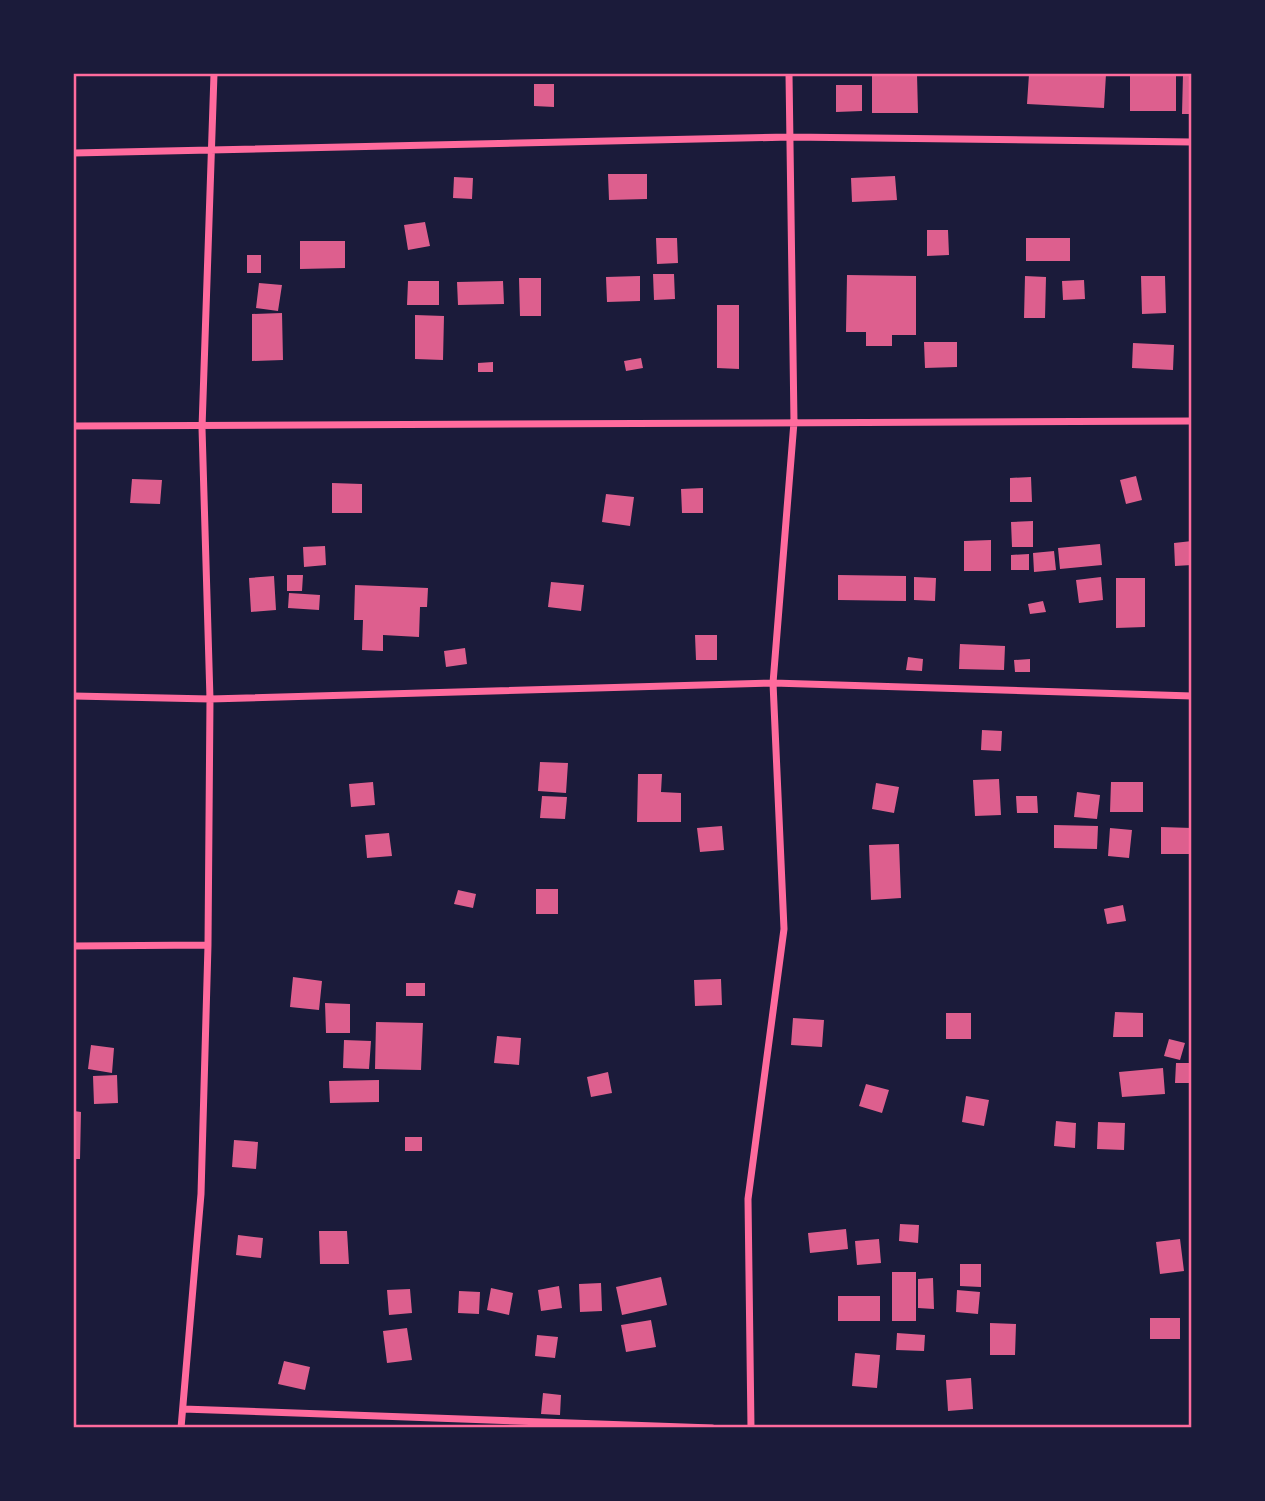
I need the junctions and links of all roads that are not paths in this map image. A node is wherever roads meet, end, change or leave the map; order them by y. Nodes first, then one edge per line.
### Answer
1 (214, 74) edge
2 (789, 74) edge
3 (790, 138) junction
4 (1192, 142) edge
5 (212, 151) junction
6 (74, 153) edge
7 (1192, 421) edge
8 (794, 422) junction
9 (74, 426) edge
10 (202, 428) junction
11 (772, 683) junction
12 (74, 696) edge
13 (1192, 696) edge
14 (210, 699) junction
15 (208, 945) junction
16 (74, 946) edge
17 (183, 1409) junction
18 (375, 1418) junction
19 (181, 1427) edge
20 (374, 1427) edge
21 (712, 1427) edge
22 (751, 1427) edge

1 - 5 street
2 - 3 street
3 - 4 street
3 - 5 street
3 - 8 street
5 - 6 street
5 - 10 street
7 - 8 street
8 - 10 street
8 - 11 street
9 - 10 street
10 - 14 street
11 - 13 street
11 - 14 street
11 - 22 street
12 - 14 street
14 - 15 street
15 - 16 street
15 - 17 street
17 - 18 street
17 - 19 street
18 - 20 street
18 - 21 street

